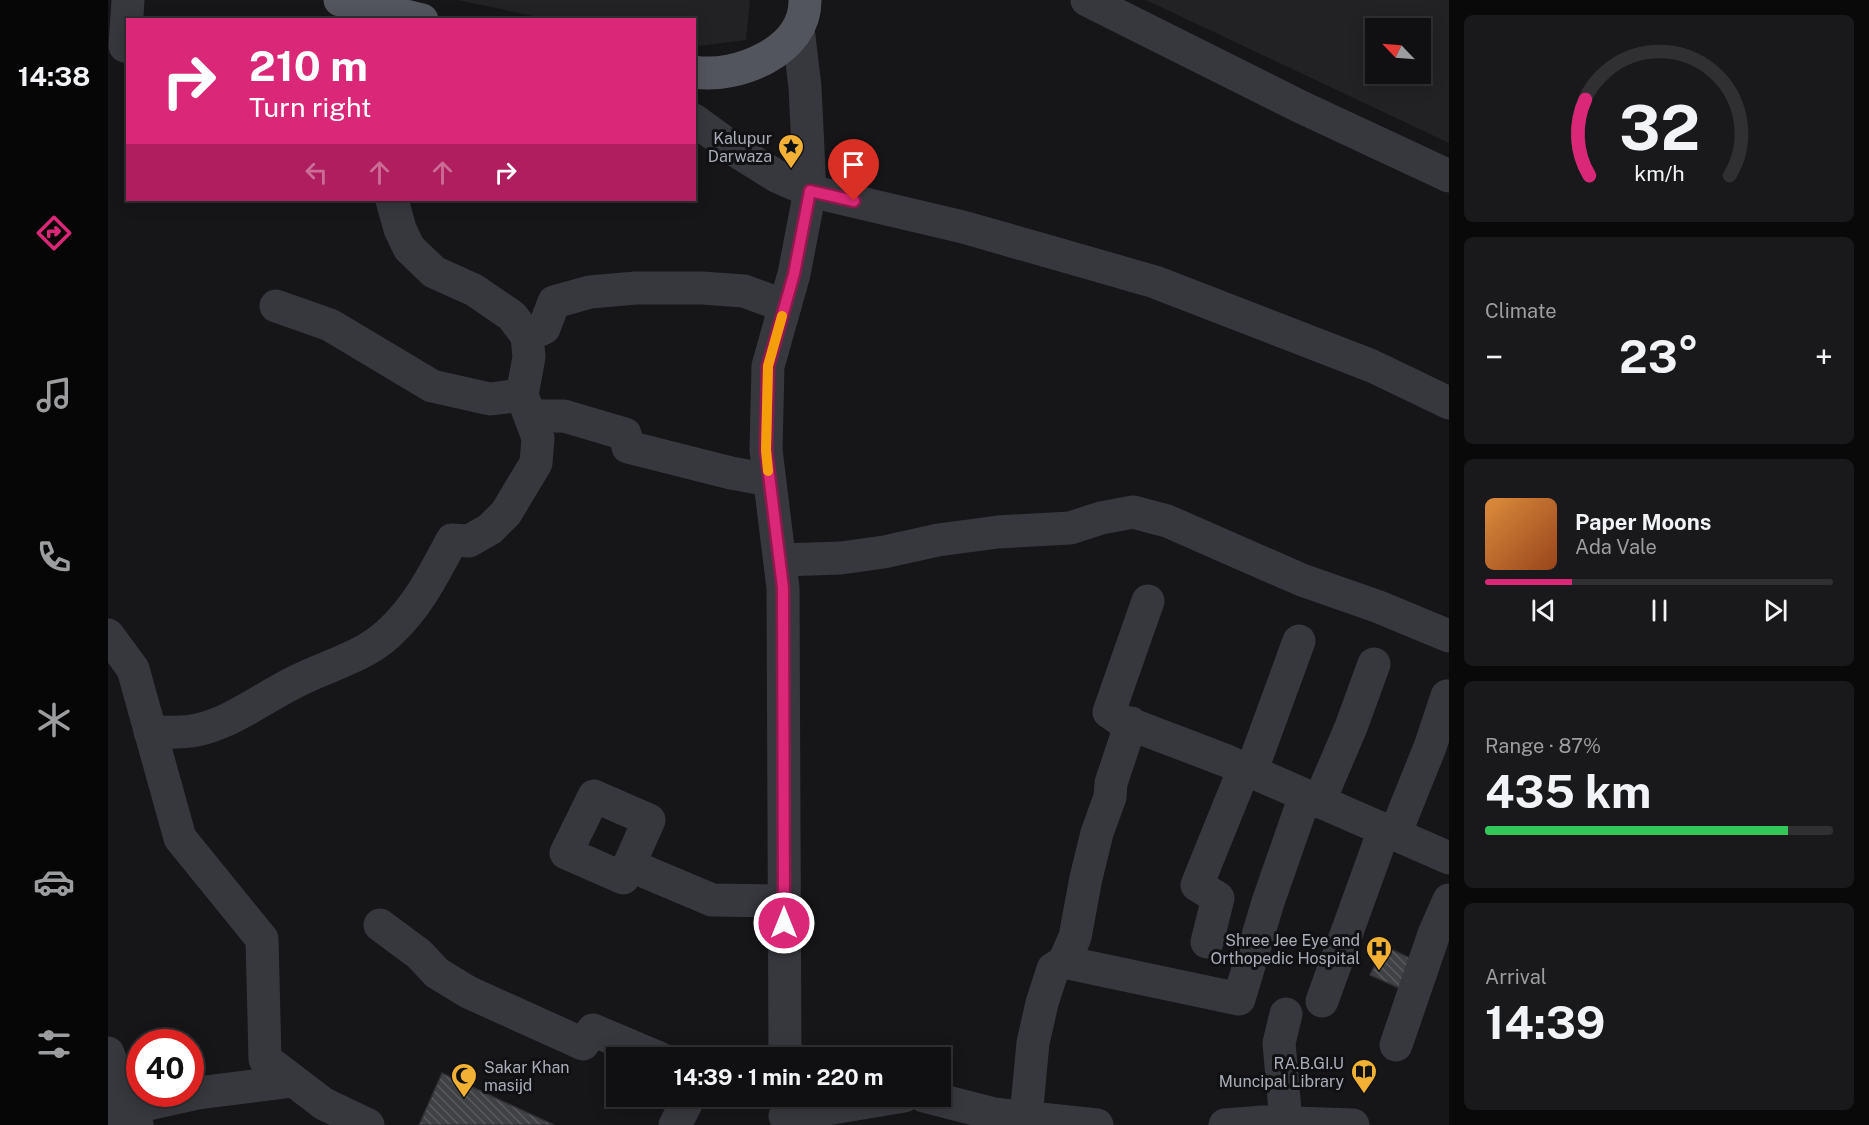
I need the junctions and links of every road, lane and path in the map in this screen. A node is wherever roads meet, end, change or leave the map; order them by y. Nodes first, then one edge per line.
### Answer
1 (128, 0) edge
2 (340, 0) edge
3 (1087, 0) edge
4 (804, 9) edge
5 (126, 18) edge
6 (414, 18) edge
7 (126, 23) edge
8 (126, 46) edge
9 (696, 72) edge
10 (696, 121) edge
11 (1449, 176) edge
12 (810, 191) junction
13 (392, 201) edge
14 (276, 306) dead end
15 (785, 306) junction
16 (527, 336) junction
17 (1449, 403) edge
18 (526, 405) junction
19 (770, 480) junction
20 (780, 560) junction
21 (1148, 601) dead end
22 (108, 635) edge
23 (1449, 636) edge
24 (1299, 641) dead end
25 (1374, 664) dead end
26 (1448, 696) dead end
27 (1131, 723) junction
28 (150, 732) junction
29 (1247, 770) junction
30 (1312, 799) junction
31 (1389, 832) junction
32 (1449, 858) edge
33 (629, 865) dead end
34 (1449, 900) edge
35 (784, 901) junction
36 (380, 926) dead end
37 (1207, 942) dead end
38 (1064, 962) junction
39 (1322, 1002) dead end
40 (1287, 1014) dead end
41 (1396, 1045) dead end
42 (633, 1047) edge
43 (785, 1047) edge
44 (108, 1053) edge
45 (293, 1081) junction
46 (951, 1103) edge
47 (684, 1107) edge
48 (822, 1107) edge
49 (785, 1112) edge
50 (125, 1116) edge
51 (1026, 1117) junction
52 (1286, 1122) junction
53 (368, 1125) edge
54 (675, 1125) edge
55 (1097, 1125) edge
56 (1224, 1125) edge
57 (1353, 1125) edge

1 - 5 street
2 - 6 main road
3 - 11 street
4 - 9 main road
4 - 12 street
7 - 8 street
10 - 12 street
12 - 15 street
12 - 17 street
13 - 16 street
14 - 18 street
15 - 16 street
15 - 19 street
16 - 18 street
18 - 19 street
18 - 28 street
19 - 20 street
20 - 23 street
20 - 35 street
21 - 27 street
22 - 28 street
24 - 29 street
25 - 30 street
26 - 31 street
27 - 29 street
27 - 38 street
28 - 45 street
29 - 30 street
29 - 37 street
30 - 31 street
30 - 38 street
31 - 32 street
31 - 39 street
33 - 35 street
34 - 41 street
35 - 43 street
36 - 42 street
38 - 51 street
40 - 52 street
44 - 50 street
45 - 50 street
45 - 53 street
46 - 51 street
47 - 54 street
48 - 49 street
51 - 55 street
52 - 56 street
52 - 57 street

